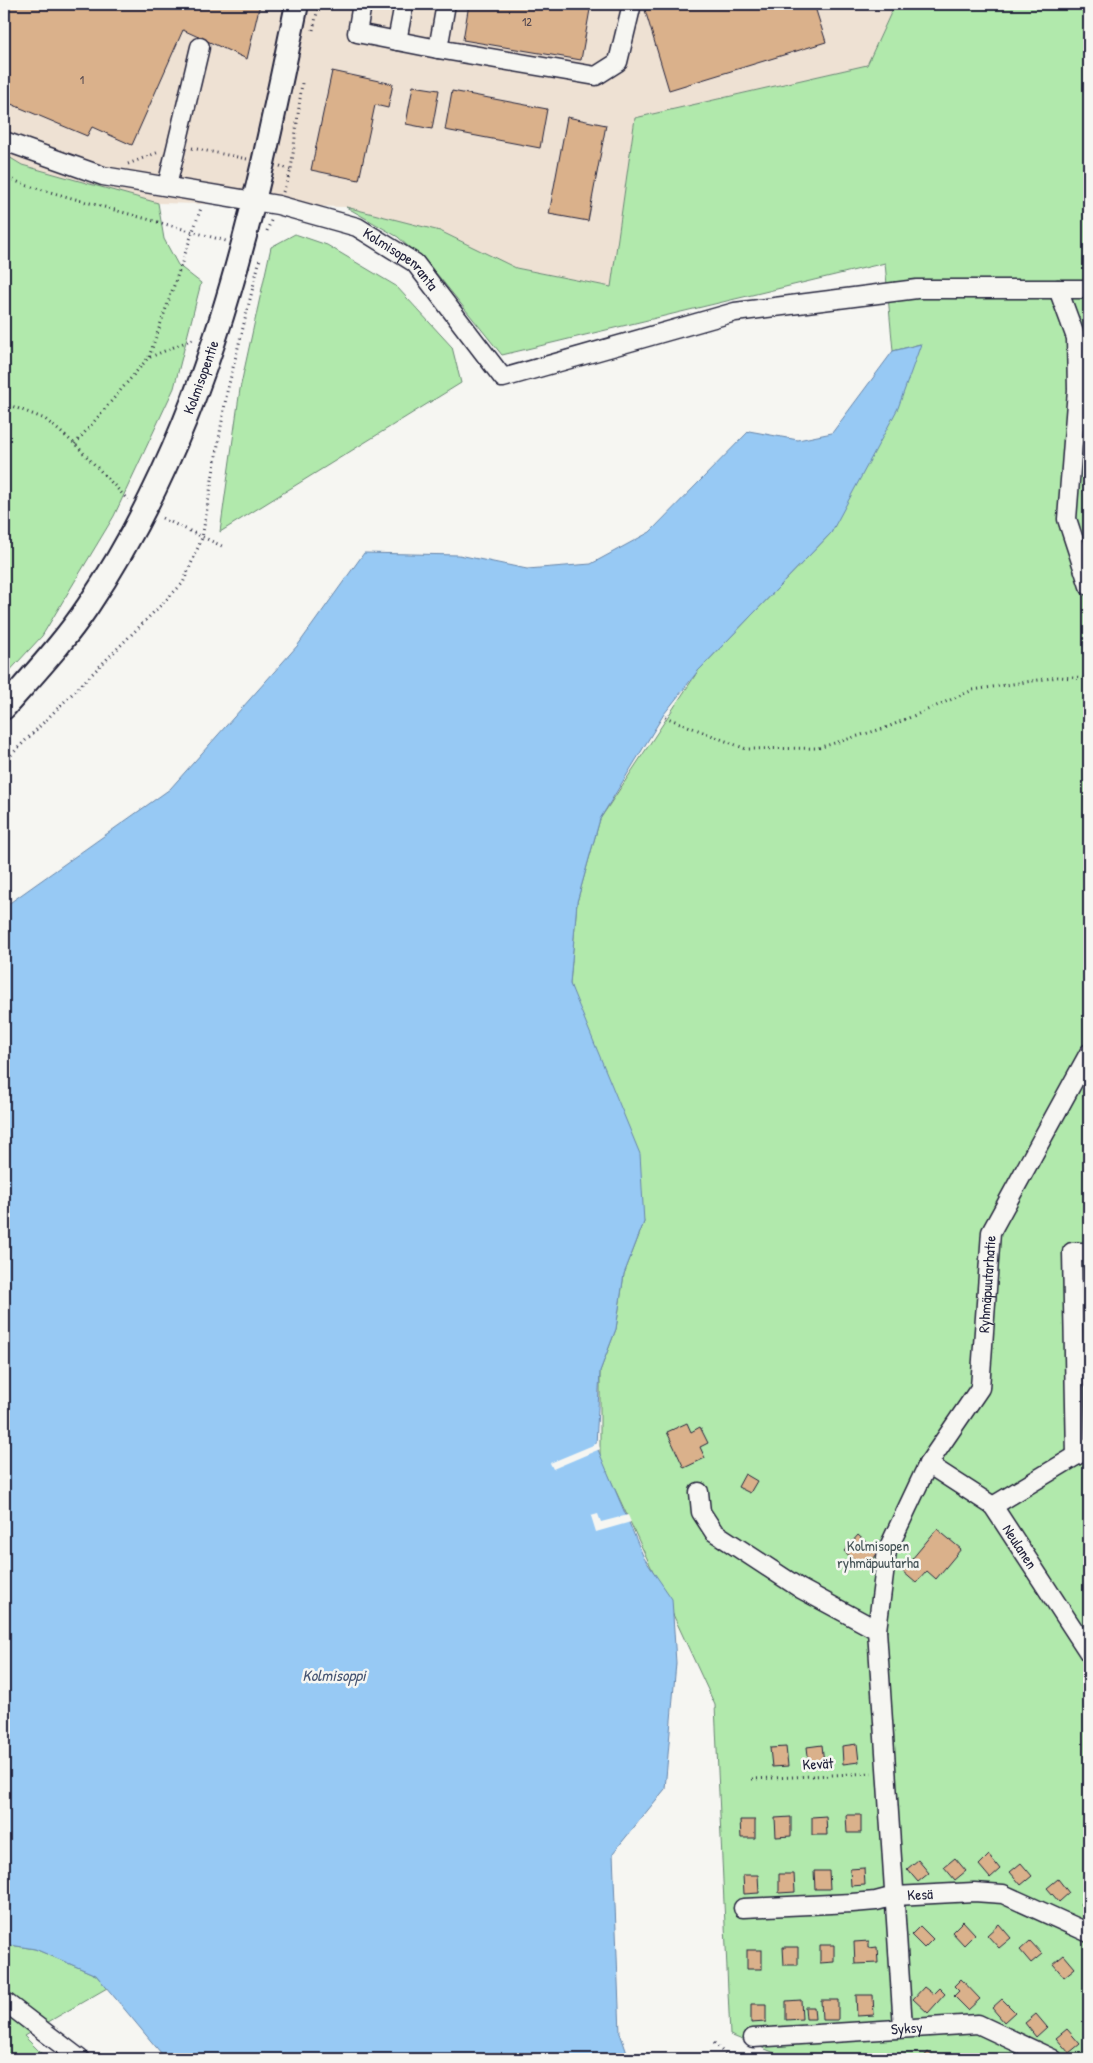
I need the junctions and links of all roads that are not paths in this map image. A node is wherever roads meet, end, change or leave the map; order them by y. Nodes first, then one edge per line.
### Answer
1 (297, 4) edge
2 (362, 4) edge
3 (404, 4) edge
4 (446, 4) edge
5 (632, 4) edge
6 (397, 41) junction
7 (200, 47) dead end
8 (438, 49) junction
9 (4, 141) edge
10 (167, 186) junction
11 (256, 201) junction
12 (1058, 289) junction
13 (1089, 289) edge
14 (1089, 368) edge
15 (1077, 390) junction
16 (1089, 586) edge
17 (4, 708) edge
18 (1089, 1053) edge
19 (1089, 1252) edge
20 (1082, 1452) edge
21 (928, 1464) junction
22 (699, 1492) dead end
23 (993, 1506) junction
24 (877, 1630) junction
25 (1089, 1653) edge
26 (896, 1896) junction
27 (744, 1908) dead end
28 (1089, 1933) edge
29 (4, 2001) edge
30 (903, 2027) junction
31 (753, 2038) dead end
32 (80, 2059) edge
33 (1053, 2059) edge

1 - 11 main road, Kolmisopentie
2 - 6 street
3 - 6 street
4 - 8 street
5 - 8 street
6 - 8 street
7 - 10 street
9 - 10 street, Kolmisopenranta
10 - 11 street, Kolmisopenranta
11 - 12 street, Kolmisopenranta
11 - 17 main road, Kolmisopentie
12 - 13 street
12 - 15 street
14 - 15 street
15 - 16 street
18 - 21 street, Ryhmäpuutarhatie
19 - 20 street
20 - 23 street
21 - 23 street, Neulanen
21 - 24 street, Ryhmäpuutarhatie
22 - 24 street
23 - 25 street, Neulanen
24 - 26 street, Ryhmäpuutarhatie
26 - 27 street, Kesä
26 - 28 street, Kesä
26 - 30 street, Ryhmäpuutarhatie
29 - 32 street
30 - 31 street, Syksy
30 - 33 street, Syksy

